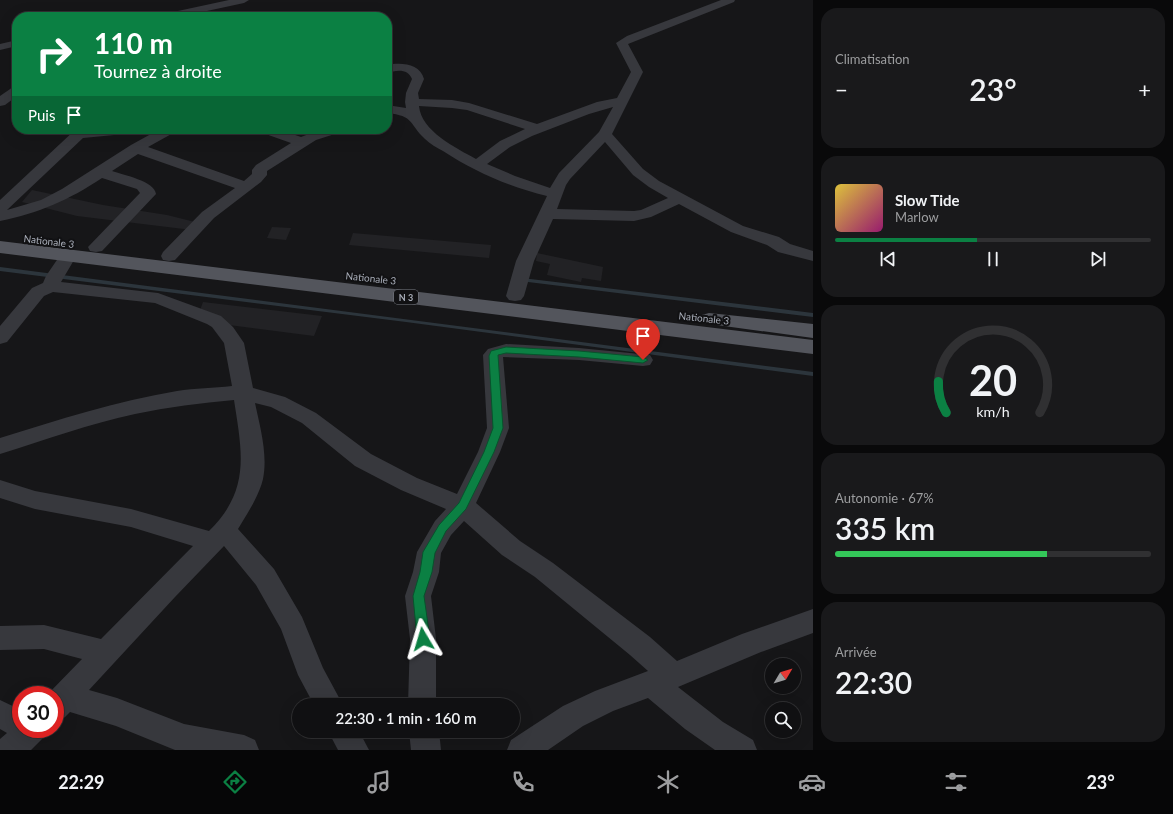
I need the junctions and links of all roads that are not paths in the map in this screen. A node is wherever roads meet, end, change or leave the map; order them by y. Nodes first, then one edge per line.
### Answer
1 (244, 0) edge
2 (252, 0) edge
3 (730, 0) edge
4 (188, 12) edge
5 (239, 12) edge
6 (12, 44) edge
7 (0, 47) edge
8 (392, 67) edge
9 (12, 94) edge
10 (621, 101) junction
11 (0, 102) edge
12 (411, 102) junction
13 (392, 110) edge
14 (413, 116) junction
15 (538, 129) junction
16 (79, 134) edge
17 (161, 134) edge
18 (279, 134) edge
19 (319, 134) edge
20 (605, 134) junction
21 (303, 143) junction
22 (136, 148) junction
23 (478, 164) junction
24 (100, 172) junction
25 (245, 186) junction
26 (556, 194) junction
27 (678, 198) junction
28 (0, 208) edge
29 (547, 214) junction
30 (0, 216) edge
31 (0, 235) edge
32 (0, 247) edge
33 (96, 247) junction
34 (69, 255) junction
35 (169, 256) junction
36 (813, 256) edge
37 (52, 286) junction
38 (515, 296) junction
39 (813, 331) edge
40 (0, 338) edge
41 (813, 347) edge
42 (643, 360) dead end
43 (243, 392) junction
44 (0, 446) edge
45 (0, 489) edge
46 (463, 506) junction
47 (219, 536) junction
48 (813, 621) edge
49 (0, 638) edge
50 (106, 653) junction
51 (662, 680) junction
52 (64, 698) edge
53 (325, 698) edge
54 (422, 698) edge
55 (64, 703) edge
56 (0, 714) edge
57 (12, 720) edge
58 (20, 738) edge
59 (347, 738) edge
60 (425, 738) edge
61 (10, 750) edge
62 (244, 750) edge
63 (354, 750) edge
64 (426, 750) edge
65 (522, 750) edge
66 (742, 750) edge

1 - 4 street
2 - 5 street
3 - 10 street
6 - 7 street
8 - 12 street
9 - 11 street
10 - 15 street
10 - 20 street
12 - 14 street
12 - 15 street
13 - 14 street
14 - 23 street
15 - 23 street
16 - 28 street
17 - 22 street
18 - 21 street
19 - 21 street
20 - 26 street
20 - 27 street
21 - 25 street
22 - 24 street
22 - 25 street
23 - 26 street
24 - 30 street
24 - 33 street
25 - 35 street
26 - 29 street
27 - 29 street
27 - 36 street
29 - 38 street
31 - 33 main road, Nationale 3 / N 3
32 - 34 main road, N 3
33 - 35 main road, Nationale 3 / N 3
34 - 37 street
34 - 41 main road, N 3
35 - 38 main road, Nationale 3 / N 3
37 - 40 street
37 - 43 street
38 - 39 main road, Nationale 3 / N 3
42 - 46 street
43 - 44 street
43 - 46 street
43 - 47 street
45 - 47 street
46 - 51 street
46 - 54 street
47 - 50 street
47 - 53 street
48 - 51 street
49 - 50 street
50 - 52 street
51 - 65 street
51 - 66 street
55 - 62 street
56 - 57 street
58 - 61 street
59 - 63 street
60 - 64 street

